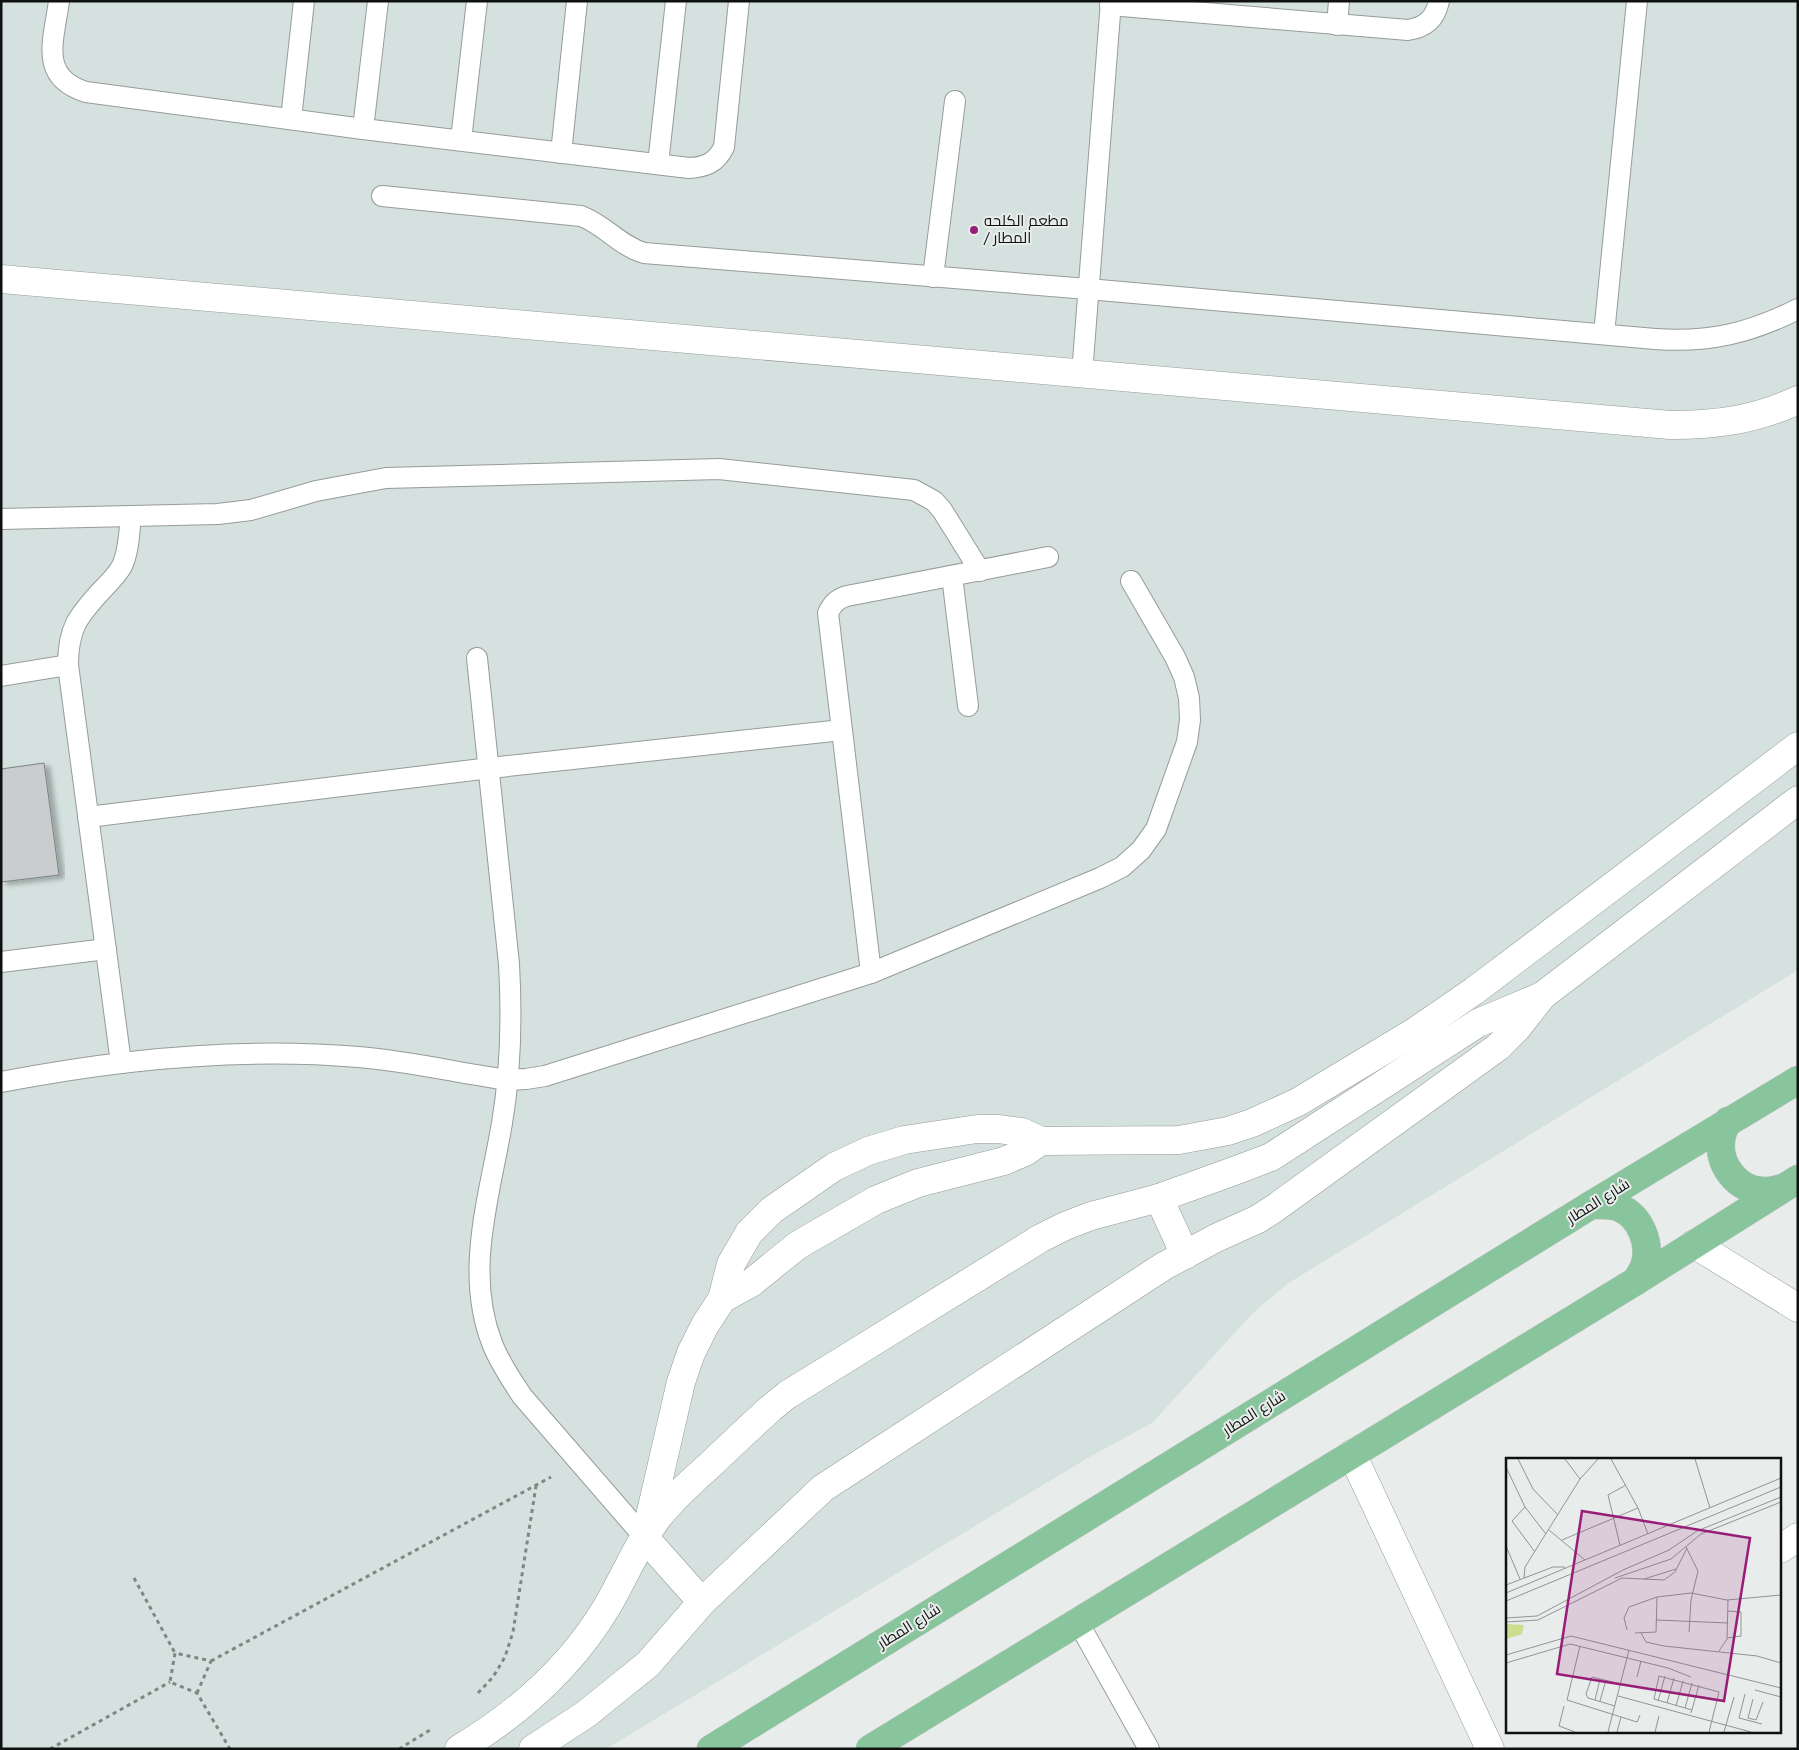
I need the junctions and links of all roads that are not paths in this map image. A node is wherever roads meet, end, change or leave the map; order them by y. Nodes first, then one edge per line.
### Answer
1 (59, 1) edge
2 (304, 1) edge
3 (378, 1) edge
4 (477, 1) edge
5 (577, 1) edge
6 (676, 1) edge
7 (739, 1) edge
8 (1339, 1) edge
9 (1439, 1) edge
10 (1637, 1) edge
11 (1111, 3) edge
12 (1273, 10) edge
13 (1337, 25) junction
14 (955, 101) dead end
15 (291, 119) junction
16 (363, 129) junction
17 (461, 140) junction
18 (561, 153) junction
19 (658, 164) junction
20 (382, 196) dead end
21 (933, 277) junction
22 (1, 278) edge
23 (1088, 289) junction
24 (1798, 309) edge
25 (1604, 334) junction
26 (1082, 374) junction
27 (1798, 400) edge
28 (131, 516) junction
29 (1, 519) edge
30 (1048, 557) dead end
31 (980, 571) junction
32 (952, 576) junction
33 (1131, 581) dead end
34 (477, 658) dead end
35 (68, 665) junction
36 (1, 676) edge
37 (968, 706) dead end
38 (842, 730) junction
39 (1798, 746) edge
40 (490, 768) junction
41 (1798, 800) edge
42 (88, 817) junction
43 (106, 949) junction
44 (1, 962) edge
45 (871, 973) junction
46 (1542, 996) junction
47 (122, 1063) junction
48 (508, 1080) junction
49 (1798, 1080) edge
50 (1, 1082) edge
51 (1728, 1121) junction
52 (1041, 1140) junction
53 (1790, 1184) edge
54 (1159, 1198) junction
55 (1590, 1206) junction
56 (1694, 1244) junction
57 (1185, 1255) junction
58 (1636, 1281) junction
59 (722, 1298) junction
60 (1798, 1308) edge
61 (1352, 1454) junction
62 (1798, 1537) edge
63 (645, 1538) junction
64 (1782, 1548) edge
65 (702, 1602) junction
66 (1078, 1622) junction
67 (1490, 1742) edge
68 (459, 1749) edge
69 (533, 1749) edge
70 (711, 1749) edge
71 (870, 1749) edge
72 (1149, 1749) edge

1 - 15 lane
2 - 15 lane
3 - 16 lane
4 - 17 lane
5 - 18 lane
6 - 19 lane
7 - 19 lane
8 - 13 lane
9 - 13 lane
10 - 25 lane
11 - 12 lane
11 - 23 lane
12 - 13 lane
14 - 21 lane
15 - 16 lane
16 - 17 lane
17 - 18 lane
18 - 19 lane
20 - 21 lane
21 - 23 lane
22 - 26 street
23 - 25 lane
23 - 26 lane
24 - 25 lane
26 - 27 street
28 - 29 lane
28 - 31 lane
28 - 35 lane
30 - 31 lane
31 - 32 lane
32 - 37 lane
32 - 38 lane
33 - 45 lane
34 - 40 lane
35 - 36 lane
35 - 42 lane
38 - 40 lane
38 - 45 lane
39 - 52 street
40 - 42 lane
40 - 48 lane
41 - 46 street
42 - 43 lane
43 - 44 lane
43 - 47 lane
45 - 48 lane
46 - 54 street
46 - 57 street
47 - 48 lane
47 - 50 lane
48 - 63 lane
49 - 51 main road, شارع المطار
51 - 53 main road
51 - 55 main road, شارع المطار
52 - 59 street
52 - 59 street
53 - 56 main road
54 - 57 street
54 - 63 street
55 - 58 main road
55 - 70 main road, شارع المطار
56 - 58 main road
56 - 60 street
57 - 65 street
58 - 61 main road
59 - 63 street
61 - 66 main road
61 - 67 street
62 - 64 street
63 - 65 street
63 - 68 street
65 - 69 street
66 - 71 main road
66 - 72 lane

